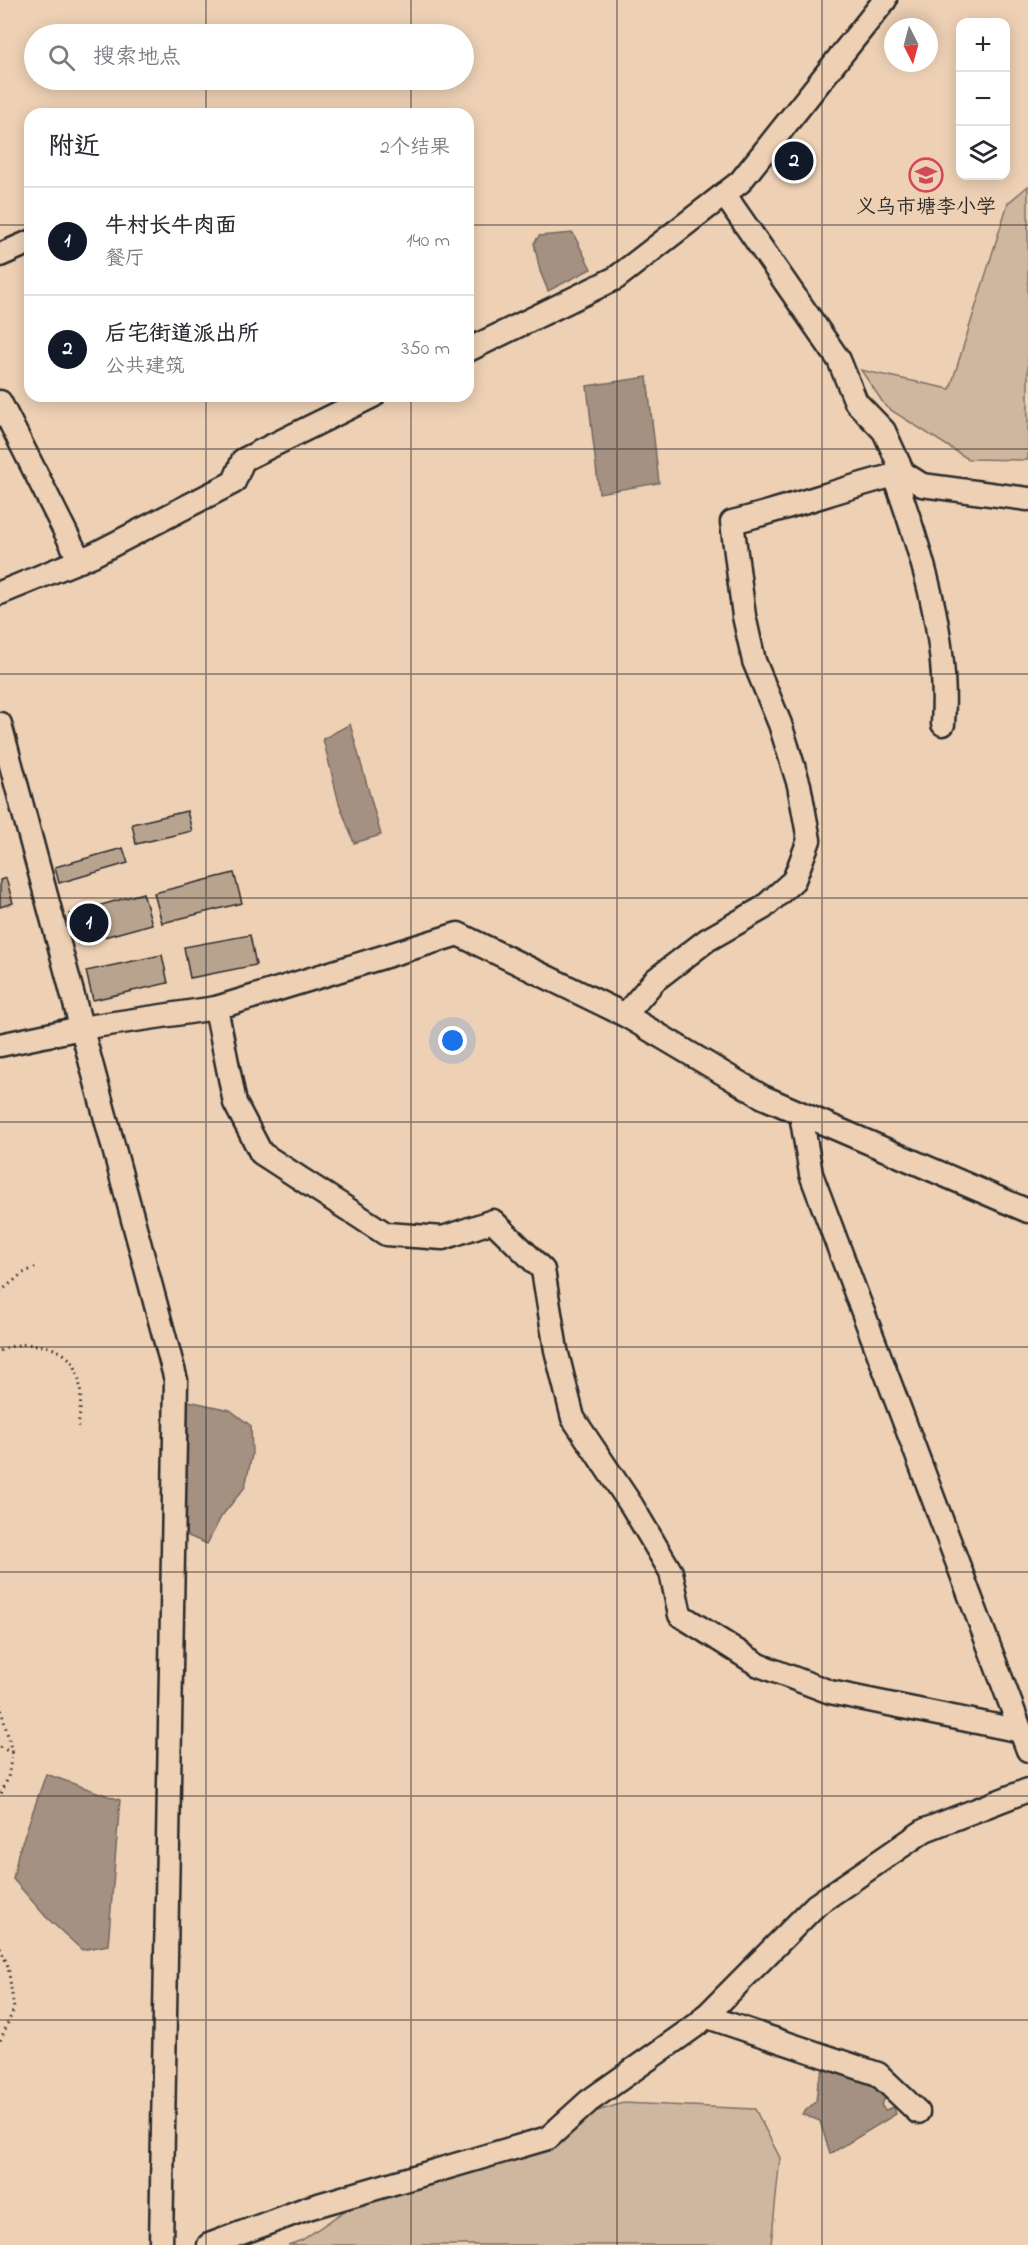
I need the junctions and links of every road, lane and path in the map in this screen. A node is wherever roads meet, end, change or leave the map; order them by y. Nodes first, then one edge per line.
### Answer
1 (885, 0) edge
2 (724, 194) junction
3 (24, 245) edge
4 (0, 255) edge
5 (474, 347) edge
6 (0, 402) edge
7 (361, 402) edge
8 (898, 474) junction
9 (1028, 499) edge
10 (80, 561) junction
11 (0, 593) edge
12 (0, 724) edge
13 (943, 724) dead end
14 (216, 1008) junction
15 (625, 1015) junction
16 (81, 1028) junction
17 (0, 1045) edge
18 (801, 1114) junction
19 (1028, 1211) edge
20 (39, 1266) dead end
21 (0, 1292) edge
22 (0, 1351) edge
23 (78, 1427) dead end
24 (0, 1704) edge
25 (1024, 1741) edge
26 (0, 1747) edge
27 (12, 1753) junction
28 (1028, 1791) edge
29 (0, 1796) edge
30 (0, 1948) edge
31 (705, 2016) junction
32 (0, 2041) edge
33 (918, 2112) dead end
34 (161, 2245) edge
35 (209, 2245) edge

1 - 2 street
2 - 5 street
2 - 8 street
3 - 4 street
6 - 10 street
7 - 10 street
8 - 9 street
8 - 13 street
8 - 15 street
10 - 11 street
12 - 16 street
14 - 15 street
14 - 16 street
14 - 25 street
15 - 18 street
16 - 17 street
16 - 34 street
18 - 19 street
18 - 25 street
20 - 21 path
22 - 23 path
24 - 27 path
26 - 27 path
27 - 29 path
28 - 31 street
30 - 32 path
31 - 33 street
31 - 35 street

